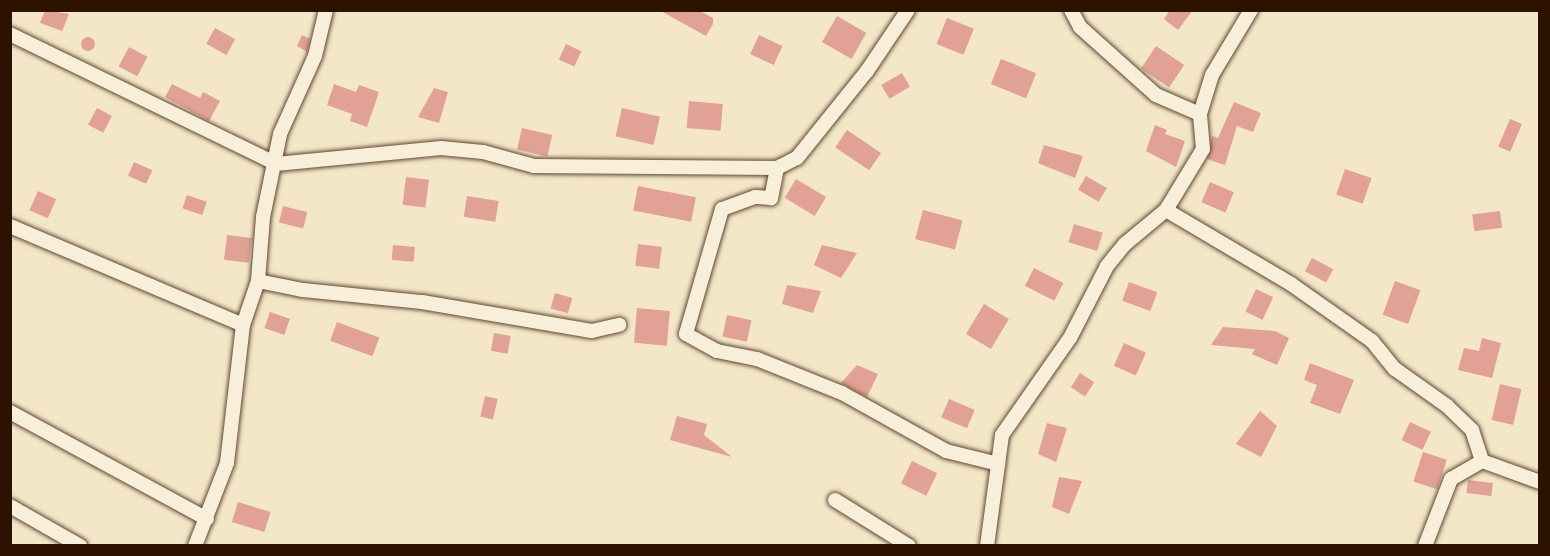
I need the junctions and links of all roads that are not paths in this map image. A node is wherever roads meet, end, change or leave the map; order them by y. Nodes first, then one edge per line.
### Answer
1 (326, 10) edge
2 (908, 10) edge
3 (1071, 10) edge
4 (1251, 10) edge
5 (10, 34) edge
6 (1200, 114) junction
7 (276, 164) junction
8 (777, 168) junction
9 (1166, 210) junction
10 (10, 226) edge
11 (258, 281) junction
12 (243, 325) junction
13 (619, 325) dead end
14 (10, 412) edge
15 (1482, 461) junction
16 (998, 464) junction
17 (1539, 482) edge
18 (836, 500) dead end
19 (10, 506) edge
20 (207, 519) junction
21 (80, 546) edge
22 (195, 546) edge
23 (909, 546) edge
24 (987, 546) edge
25 (1425, 546) edge

1 - 7 street
2 - 8 street
3 - 6 street
4 - 6 street
5 - 7 street
6 - 9 street
7 - 8 street
7 - 11 street
8 - 16 street
9 - 15 street
9 - 16 street
10 - 12 street
11 - 12 street
11 - 13 street
12 - 20 street
14 - 20 street
15 - 17 street
15 - 25 street
16 - 24 street
18 - 23 street
19 - 21 street
20 - 22 street

